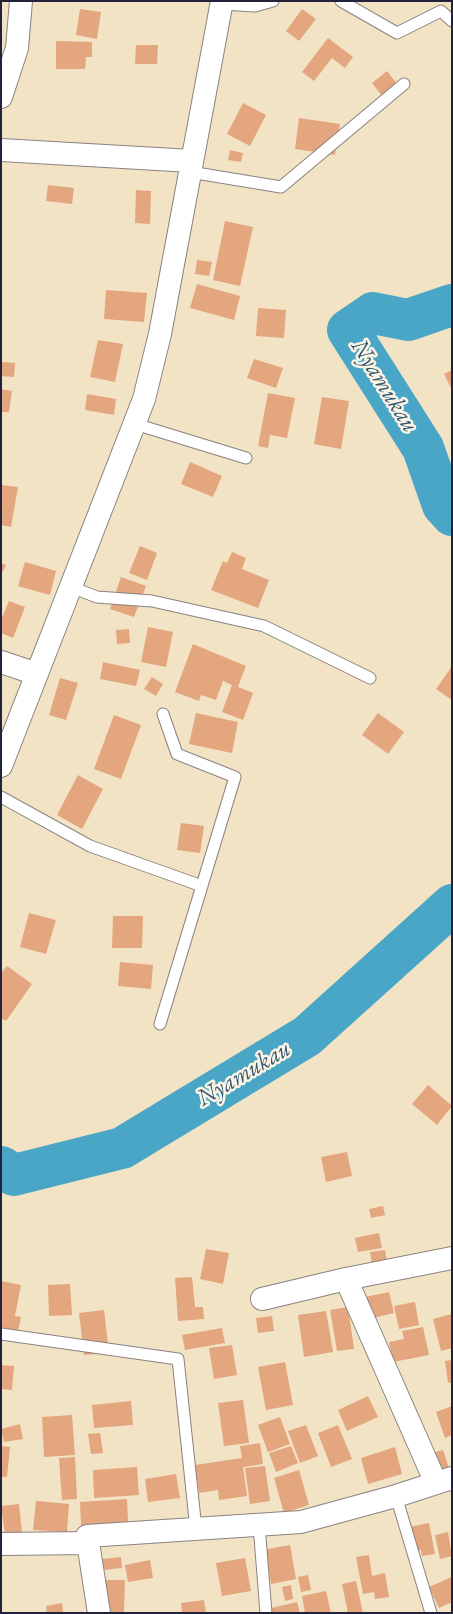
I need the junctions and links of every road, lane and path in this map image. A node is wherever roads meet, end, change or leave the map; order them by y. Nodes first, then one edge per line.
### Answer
1 (21, 1) edge
2 (273, 1) edge
3 (341, 1) edge
4 (222, 3) edge
5 (452, 21) edge
6 (404, 84) dead end
7 (1, 97) edge
8 (1, 150) edge
9 (191, 167) junction
10 (135, 424) junction
11 (246, 458) dead end
12 (71, 587) junction
13 (1, 662) edge
14 (37, 674) junction
15 (370, 678) dead end
16 (163, 714) dead end
17 (1, 766) edge
18 (1, 797) edge
19 (202, 886) junction
20 (160, 1024) dead end
21 (452, 1258) edge
22 (346, 1279) junction
23 (262, 1299) dead end
24 (1, 1334) edge
25 (444, 1481) edge
26 (396, 1496) junction
27 (259, 1525) junction
28 (196, 1529) junction
29 (87, 1543) junction
30 (1, 1544) edge
31 (99, 1613) edge
32 (266, 1613) edge
33 (431, 1613) edge

1 - 7 street
2 - 4 lane
3 - 5 lane
4 - 9 street
6 - 9 lane
8 - 9 street
9 - 10 street
10 - 11 lane
10 - 12 street
12 - 14 street
12 - 15 lane
13 - 14 street
14 - 17 street
16 - 19 lane
18 - 19 lane
19 - 20 lane
21 - 22 street
22 - 23 street
22 - 25 street
24 - 28 lane
25 - 26 street
26 - 27 street
26 - 33 lane
27 - 28 street
27 - 32 lane
28 - 29 street
29 - 30 street
29 - 31 street

